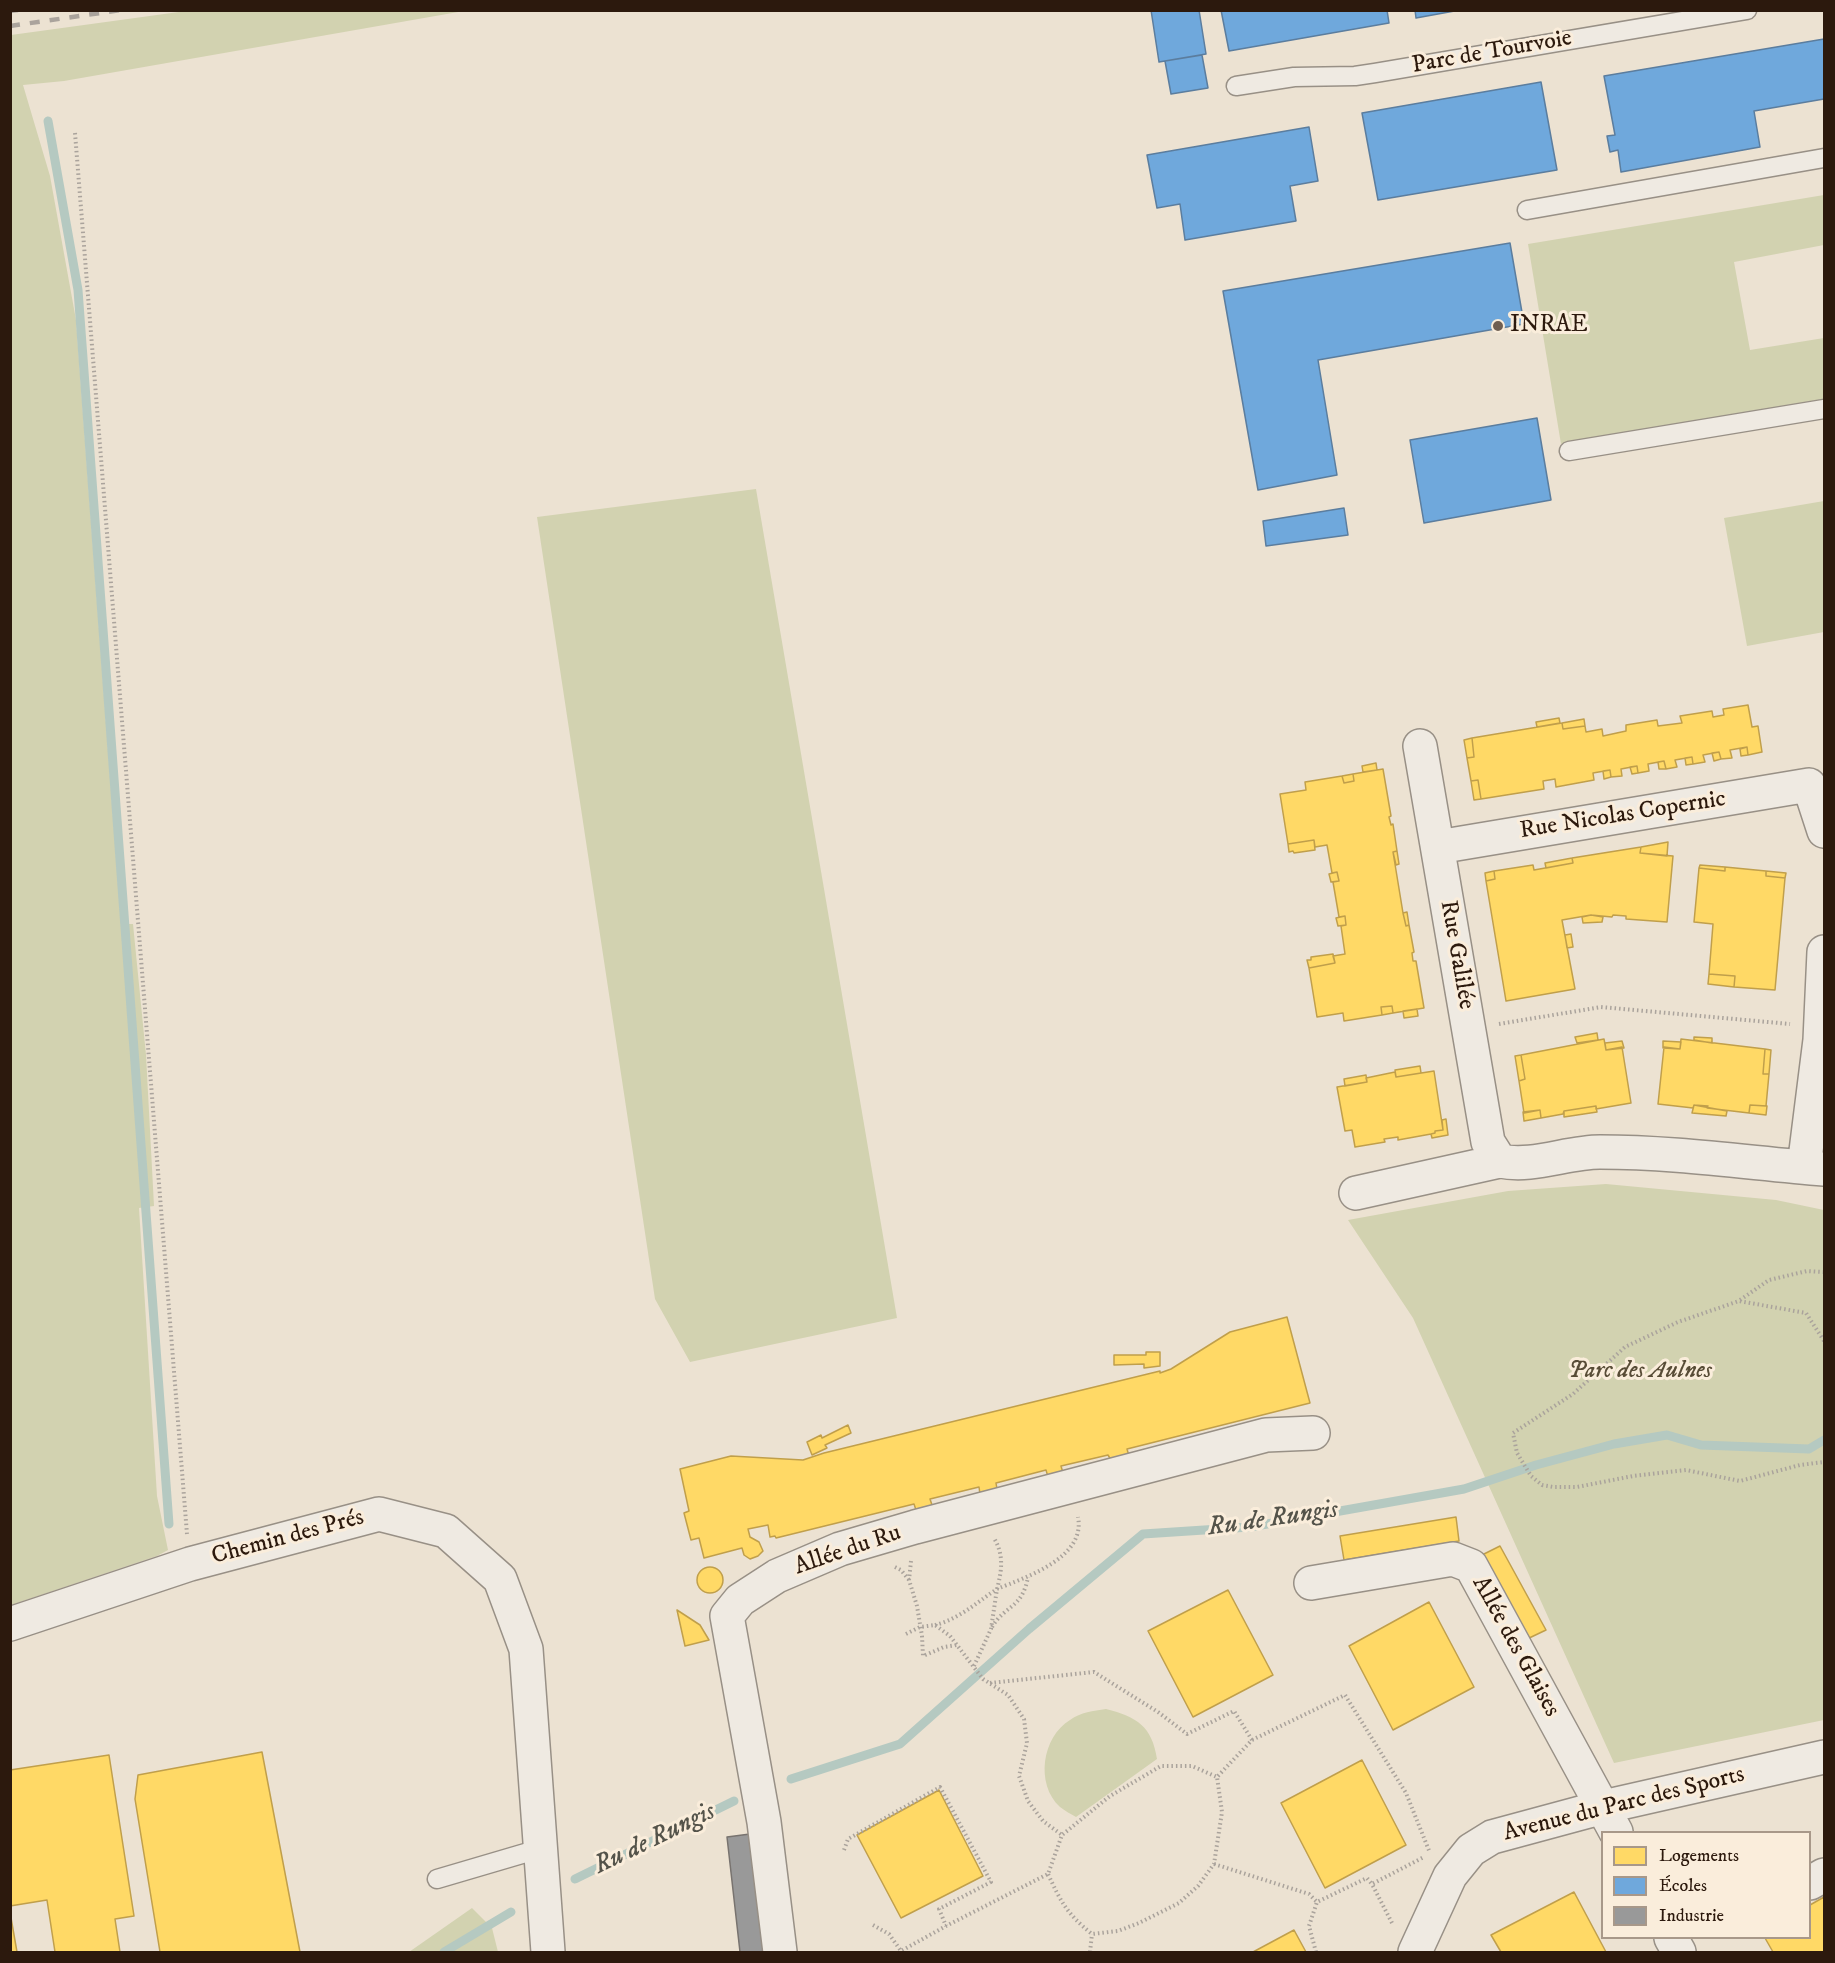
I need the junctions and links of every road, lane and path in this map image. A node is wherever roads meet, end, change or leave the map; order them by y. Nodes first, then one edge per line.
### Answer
1 (1747, 10) edge
2 (1236, 86) dead end
3 (75, 133) dead end
4 (1824, 158) edge
5 (1527, 210) dead end
6 (1824, 409) edge
7 (1569, 451) dead end
8 (1420, 746) dead end
9 (1824, 831) edge
10 (1437, 847) junction
11 (1824, 952) edge
12 (1820, 1026) junction
13 (1469, 1030) junction
14 (1500, 1161) junction
15 (1814, 1168) edge
16 (1356, 1193) dead end
17 (1824, 1272) edge
18 (1739, 1301) junction
19 (1824, 1341) edge
20 (1313, 1433) dead end
21 (1824, 1462) edge
22 (1072, 1486) junction
23 (984, 1509) junction
24 (915, 1527) junction
25 (190, 1564) junction
26 (1029, 1576) junction
27 (1311, 1583) dead end
28 (997, 1589) junction
29 (10, 1624) edge
30 (935, 1625) junction
31 (920, 1627) junction
32 (991, 1629) junction
33 (906, 1634) dead end
34 (958, 1645) junction
35 (973, 1667) junction
36 (990, 1683) junction
37 (1252, 1740) junction
38 (1824, 1757) edge
39 (1217, 1777) junction
40 (1610, 1820) edge
41 (1062, 1835) junction
42 (539, 1849) junction
43 (844, 1850) dead end
44 (1442, 1863) junction
45 (1214, 1864) junction
46 (1048, 1874) junction
47 (437, 1879) dead end
48 (1372, 1884) junction
49 (1317, 1902) junction
50 (873, 1925) dead end
51 (946, 1926) junction
52 (1092, 1934) junction
53 (1672, 1939) edge
54 (1414, 1945) edge
55 (901, 1952) edge
56 (548, 1953) edge
57 (780, 1953) edge
58 (1090, 1953) edge
59 (1316, 1953) edge
60 (1679, 1953) edge

1 - 2 lane, Parc de Tourvoie
3 - 25 path
4 - 5 lane
6 - 7 lane
8 - 10 street, Rue Galilée
9 - 10 street, Rue Nicolas Copernic
10 - 13 street, Rue Galilée
11 - 12 street
12 - 13 path
12 - 15 street
13 - 14 street, Rue Galilée
14 - 15 street
14 - 16 street
17 - 18 path
18 - 19 path
18 - 21 path
20 - 22 street, Allée du Ru
22 - 23 street, Allée du Ru
22 - 26 path
23 - 24 street, Allée du Ru
23 - 28 path
24 - 31 path
24 - 57 street, Allée du Ru
25 - 29 street, Chemin des Prés
25 - 42 street, Chemin des Prés
26 - 28 path
26 - 32 path
27 - 40 street, Allée des Glaises
28 - 30 path
28 - 32 path
30 - 31 path
30 - 34 path
31 - 33 path
31 - 34 path
32 - 35 path
34 - 35 path
35 - 36 path
36 - 37 path
36 - 41 path
37 - 39 path
37 - 44 path
38 - 40 street, Avenue du Parc des Sports
39 - 41 path
39 - 45 path
40 - 44 street, Avenue du Parc des Sports
41 - 46 path
42 - 47 lane
42 - 56 street, Chemin des Prés
43 - 51 path
44 - 48 path
44 - 54 street, Avenue du Parc des Sports
45 - 49 path
45 - 52 path
46 - 51 path
46 - 52 path
48 - 49 path
48 - 54 path
49 - 59 path
50 - 55 path
51 - 55 path
52 - 58 path
53 - 60 street

